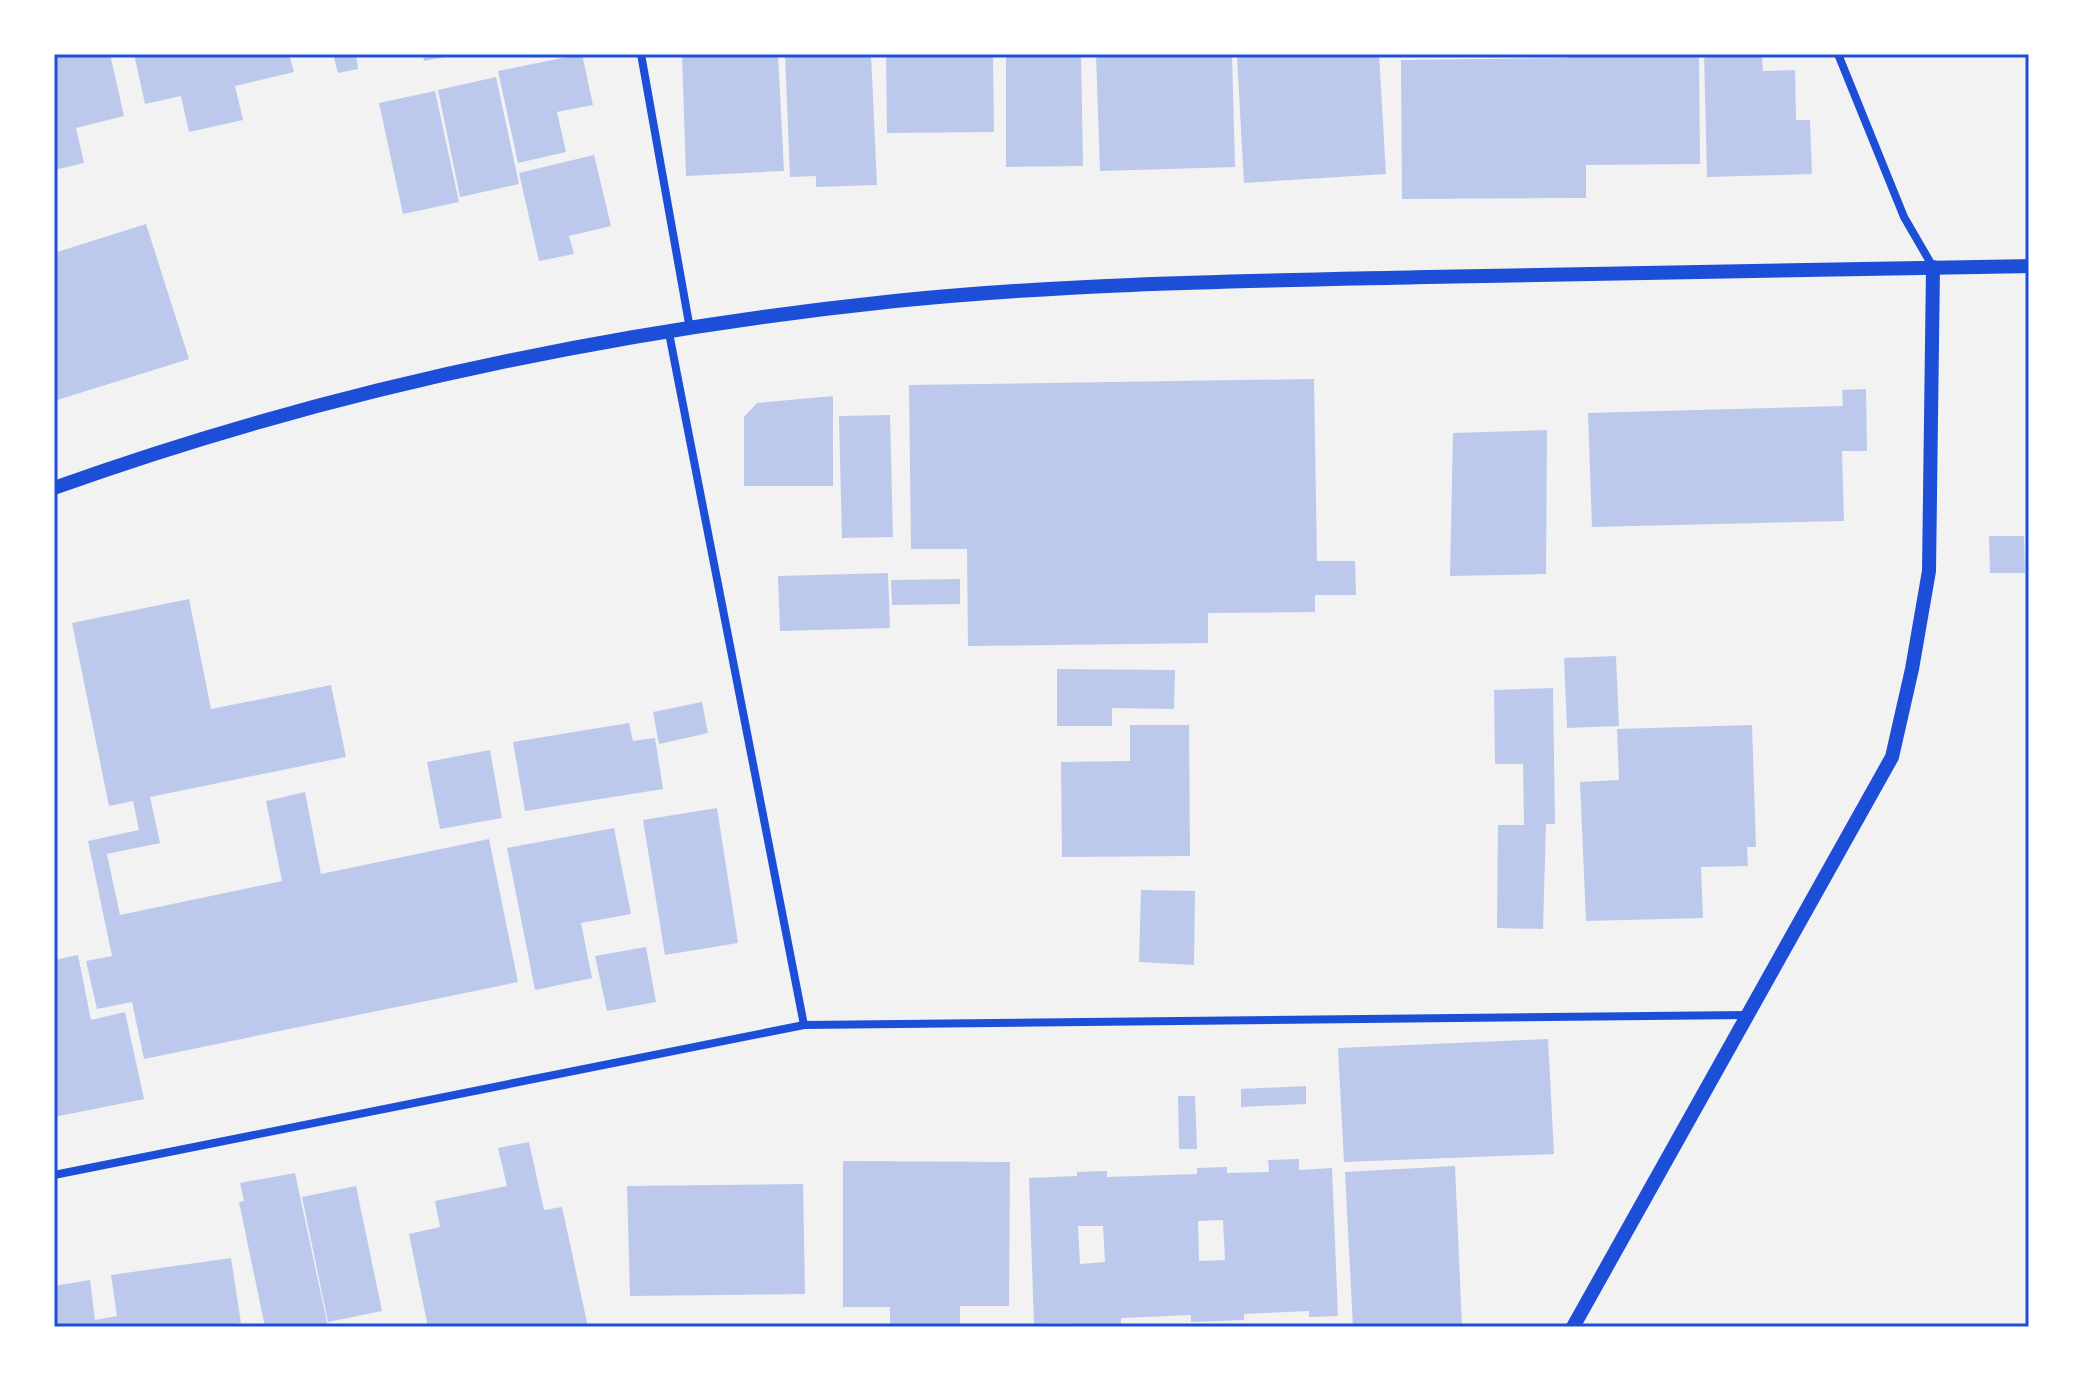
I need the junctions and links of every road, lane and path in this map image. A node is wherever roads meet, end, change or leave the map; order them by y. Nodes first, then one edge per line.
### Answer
1 (641, 54) edge
2 (1838, 54) edge
3 (2029, 266) edge
4 (1933, 267) junction
5 (690, 329) junction
6 (669, 333) junction
7 (54, 488) edge
8 (1747, 1015) junction
9 (804, 1025) junction
10 (54, 1175) edge
11 (1573, 1327) edge

1 - 5 street
2 - 4 street
3 - 4 street
4 - 5 street
4 - 8 street
5 - 6 street
6 - 7 street
6 - 9 street
8 - 9 street
8 - 11 street
9 - 10 street

